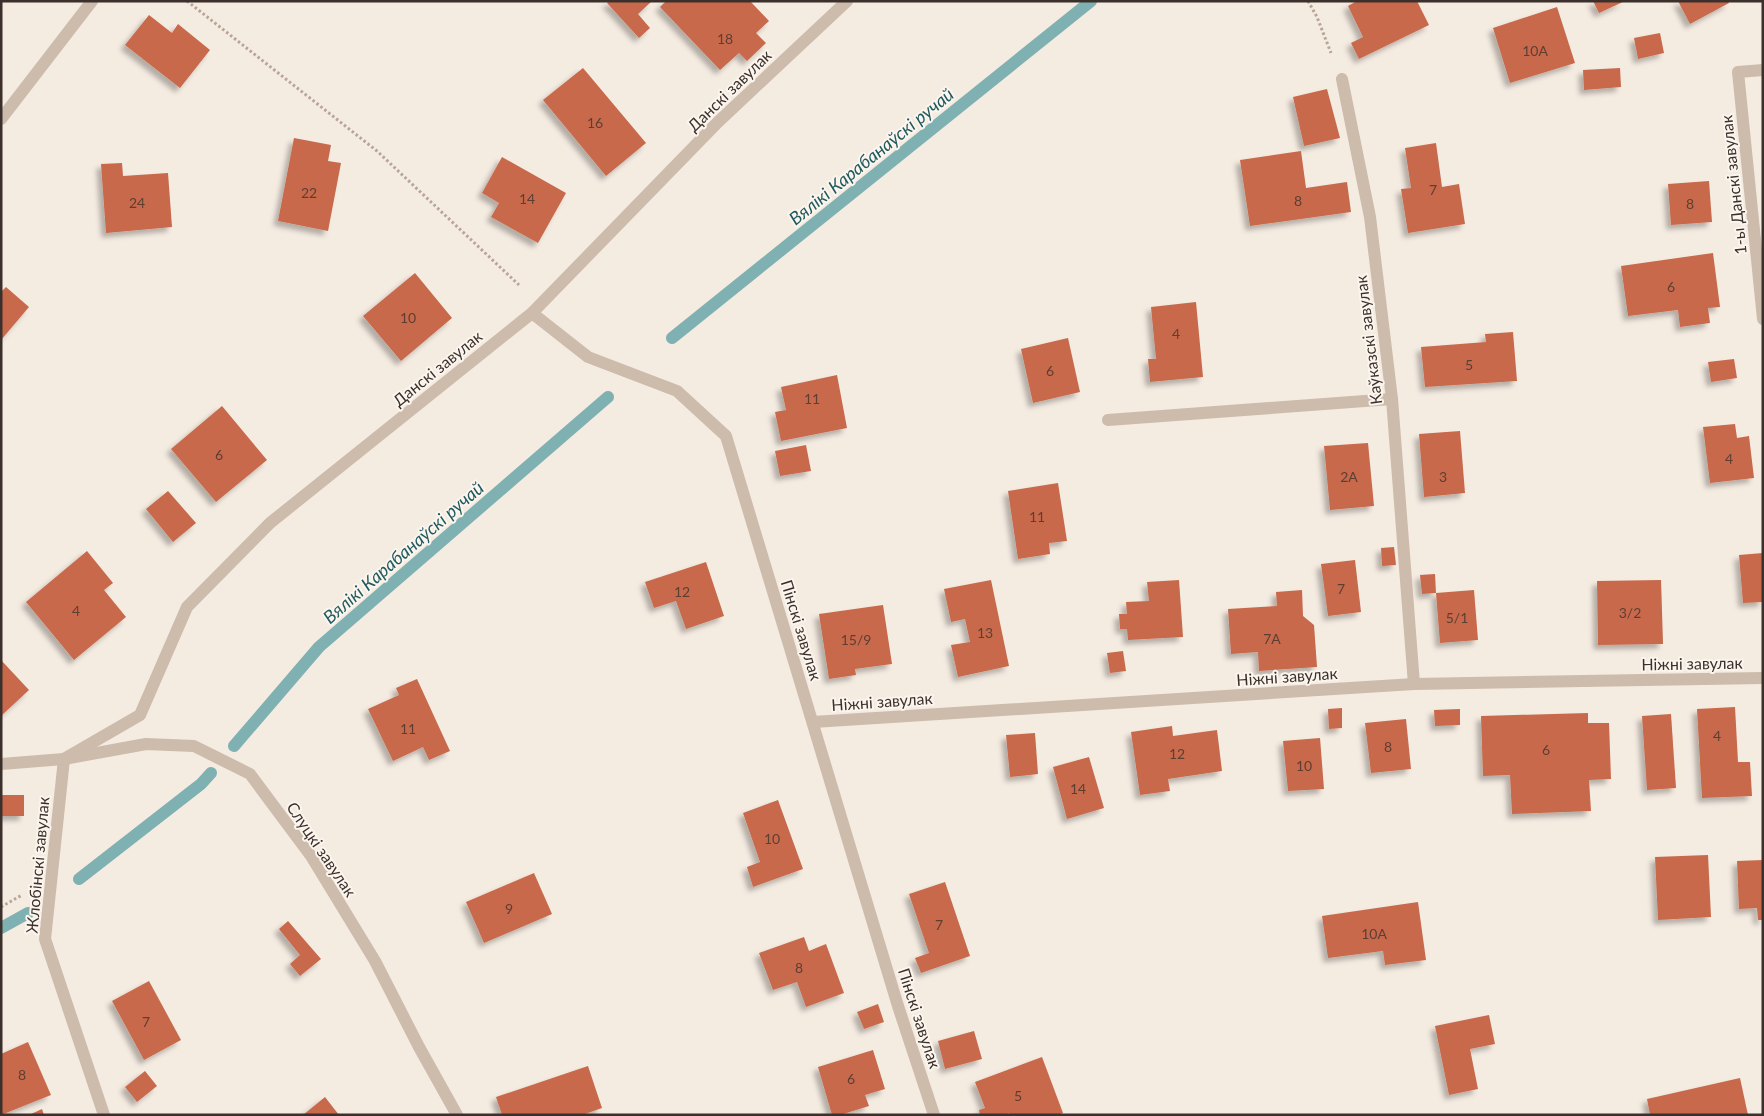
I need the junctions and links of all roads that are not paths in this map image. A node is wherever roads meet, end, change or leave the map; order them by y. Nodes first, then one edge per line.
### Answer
1 (92, 1) edge
2 (847, 1) edge
3 (1763, 70) edge
4 (1342, 79) road end
5 (1, 119) edge
6 (536, 309) junction
7 (1763, 319) edge
8 (1392, 399) junction
9 (1108, 420) dead end
10 (1763, 678) edge
11 (1414, 684) junction
12 (813, 722) junction
13 (64, 759) junction
14 (1, 764) edge
15 (104, 1115) edge
16 (457, 1115) edge
17 (934, 1115) edge

1 - 5 street
2 - 6 street, Данскі завулак
3 - 7 street, 1-ы Данскі завулак
4 - 8 street, Каўказскі завулак
6 - 12 street, Пінскі завулак
6 - 13 street, Данскі завулак
8 - 9 street
8 - 11 street, Каўказскі завулак
10 - 11 street, Ніжні завулак
11 - 12 street, Ніжні завулак
12 - 17 street, Пінскі завулак
13 - 14 street, Слуцкі завулак
13 - 15 street, Жлобінскі завулак
13 - 16 street, Слуцкі завулак

